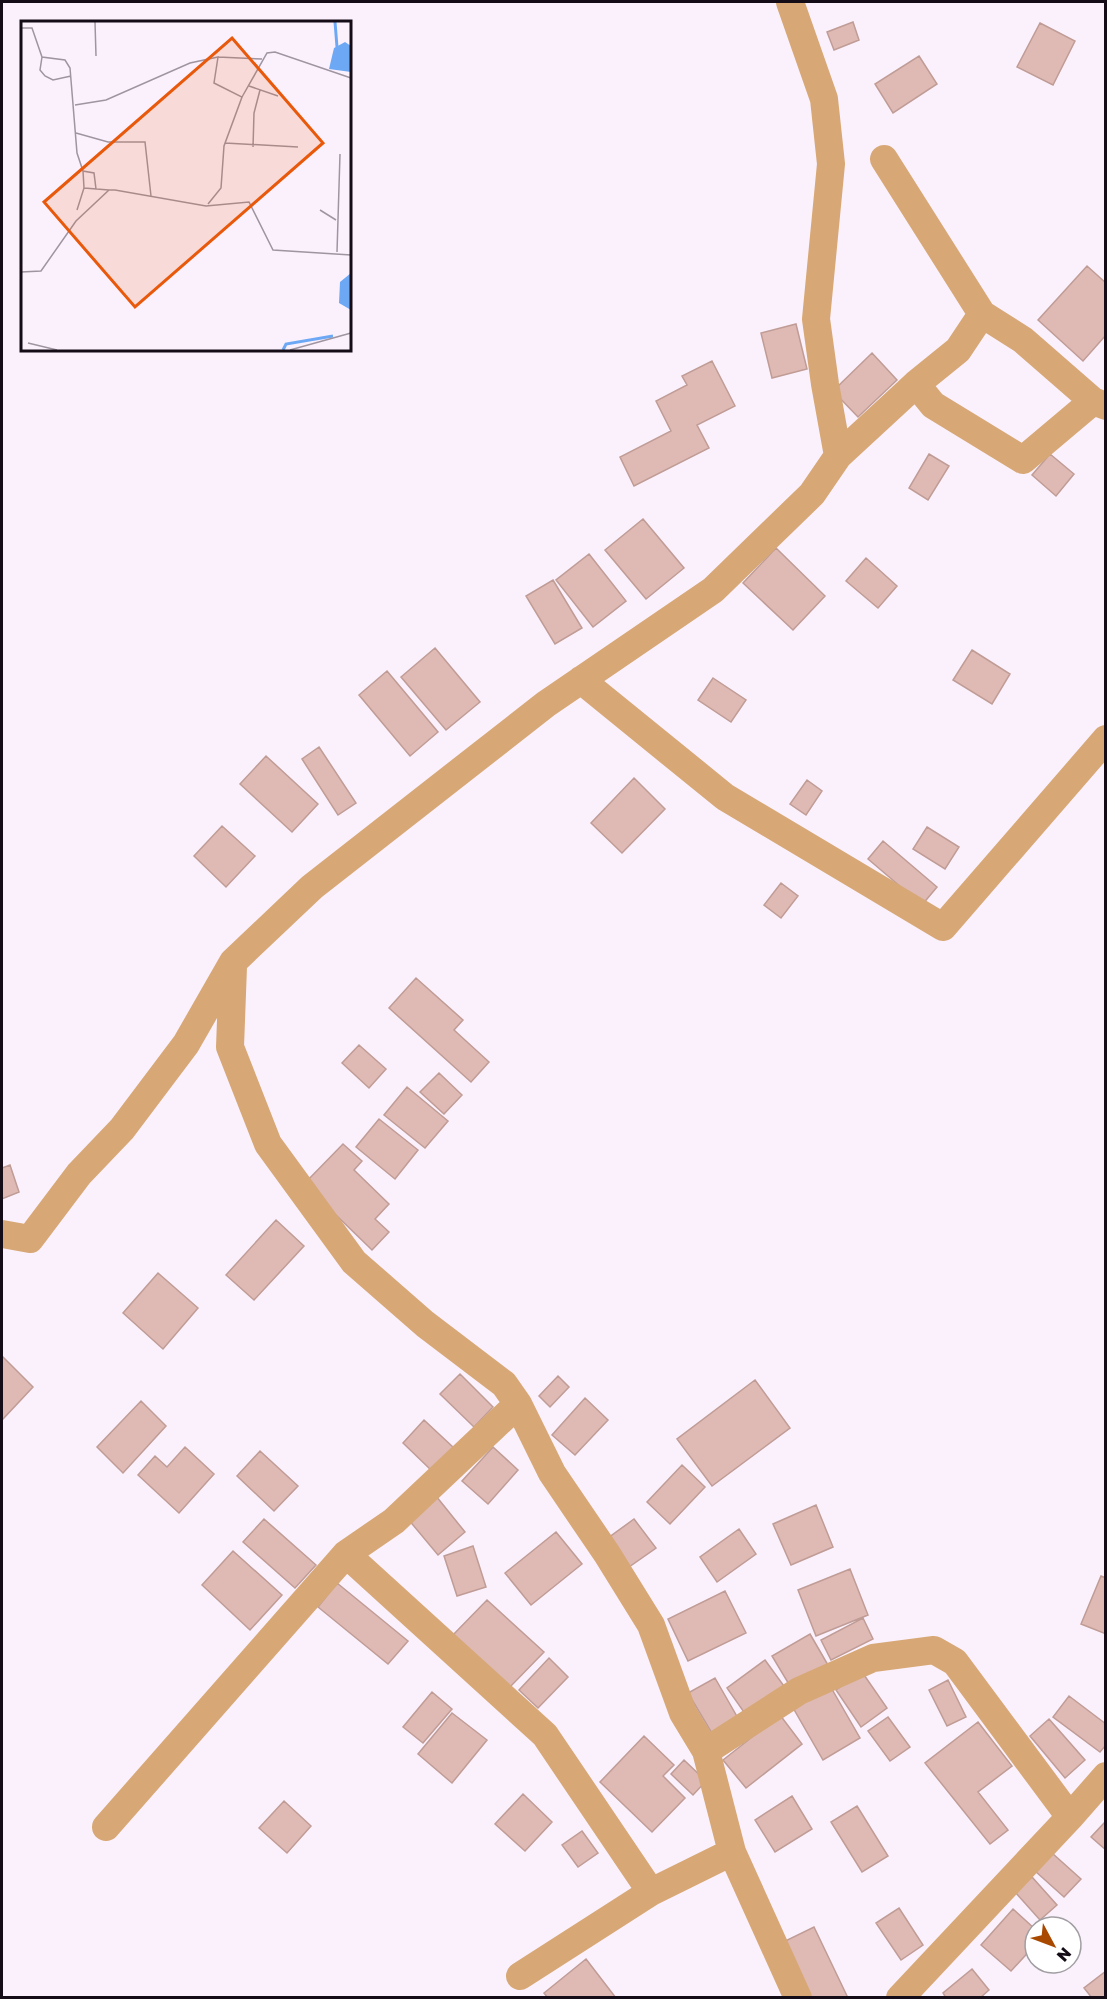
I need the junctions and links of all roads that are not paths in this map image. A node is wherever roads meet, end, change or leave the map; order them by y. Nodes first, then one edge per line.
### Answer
1 (790, 2) edge
2 (884, 159) dead end
3 (982, 314) junction
4 (916, 384) junction
5 (1099, 403) edge
6 (838, 456) junction
7 (581, 680) junction
8 (1106, 739) edge
9 (233, 962) junction
10 (2, 1234) edge
11 (518, 1404) junction
12 (346, 1554) junction
13 (706, 1751) junction
14 (1106, 1776) edge
15 (1070, 1817) junction
16 (106, 1827) dead end
17 (732, 1852) junction
18 (651, 1892) junction
19 (520, 1977) dead end
20 (798, 1998) edge
21 (900, 1998) edge

1 - 6 street
2 - 3 street
3 - 4 street
3 - 5 street
4 - 5 street
4 - 6 street
6 - 7 street
7 - 8 street
7 - 9 street
9 - 10 street
9 - 11 street
11 - 12 street
11 - 13 street
12 - 16 street
12 - 18 street
13 - 15 street
13 - 17 street
14 - 15 street
15 - 21 street
17 - 18 street
17 - 20 street
18 - 19 street

